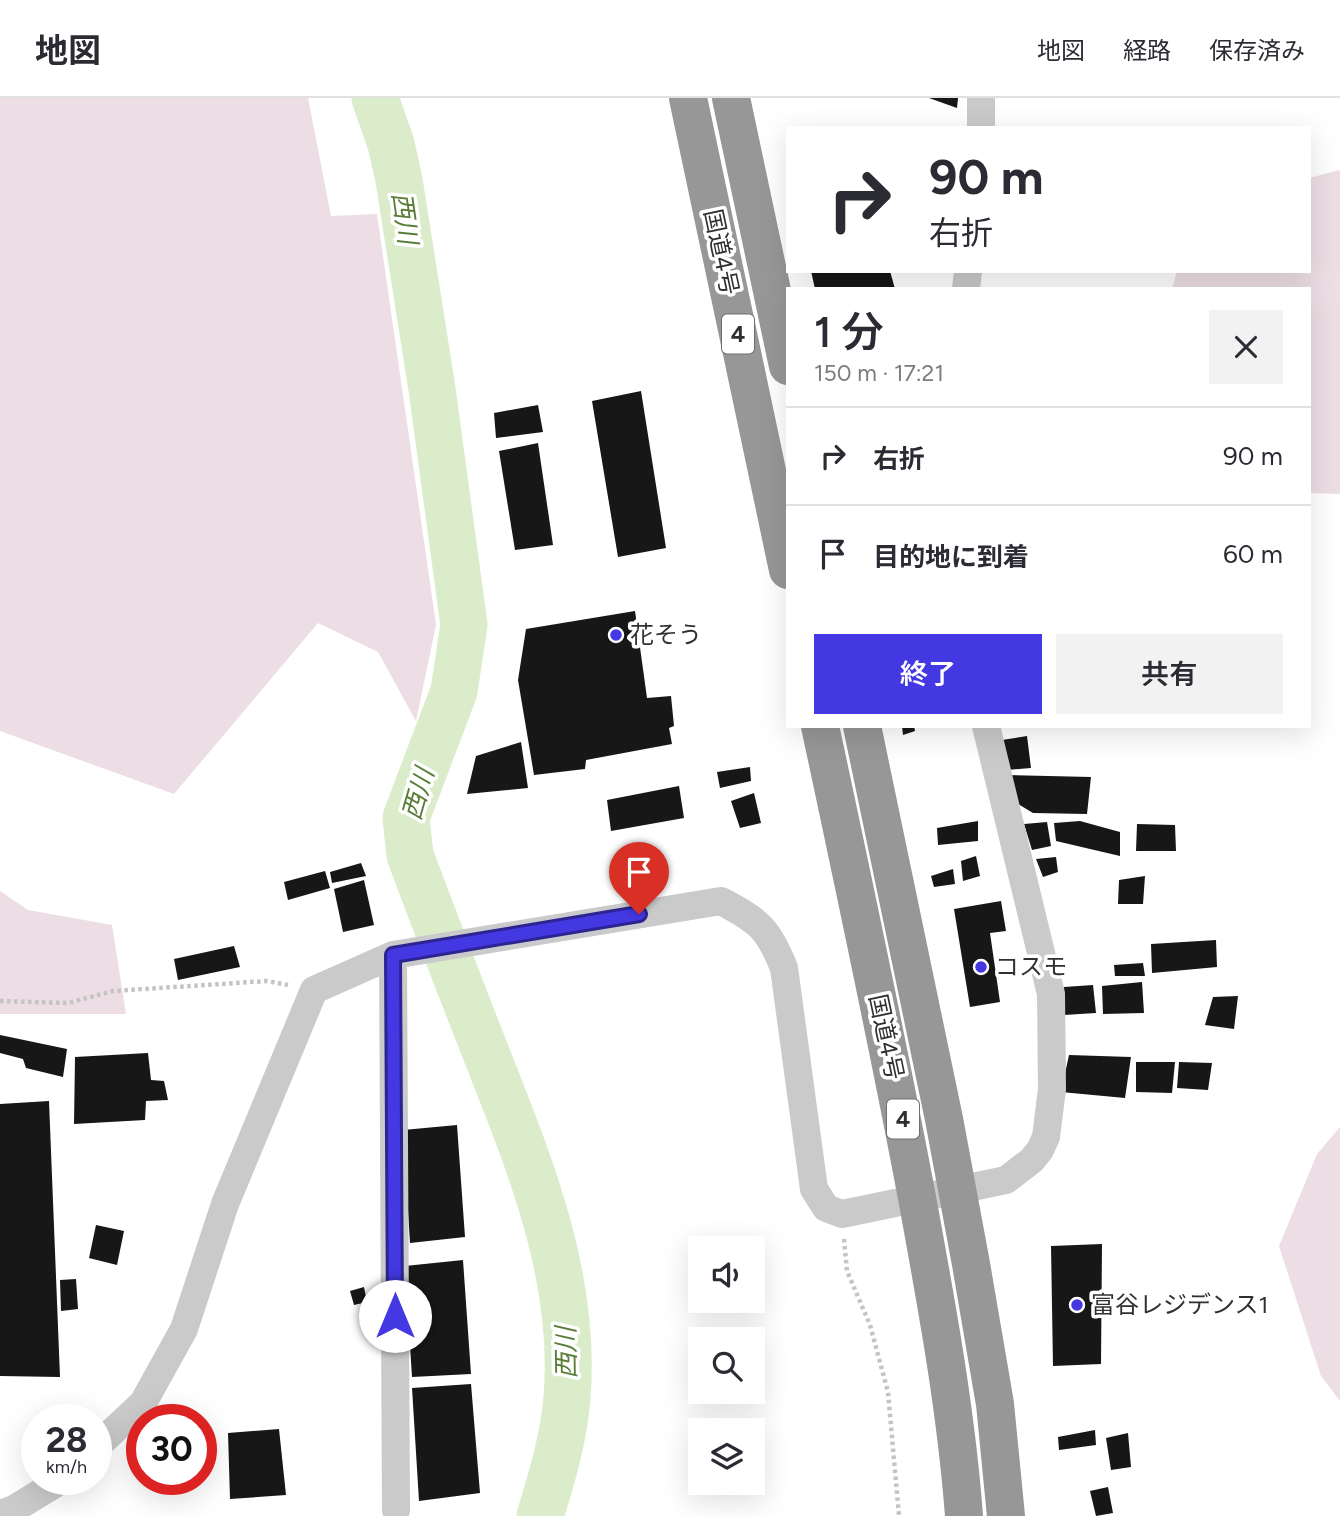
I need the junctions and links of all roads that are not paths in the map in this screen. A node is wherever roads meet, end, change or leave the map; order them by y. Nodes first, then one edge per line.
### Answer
1 (688, 98) edge
2 (731, 98) edge
3 (981, 98) edge
4 (981, 126) edge
5 (786, 357) edge
6 (786, 561) edge
7 (820, 728) edge
8 (862, 728) edge
9 (986, 728) edge
10 (393, 955) junction
11 (957, 1191) junction
12 (917, 1199) junction
13 (112, 1432) edge
14 (37, 1495) edge
15 (396, 1510) dead end
16 (0, 1514) edge
17 (964, 1516) edge
18 (1006, 1516) edge

1 - 6 highway, 国道4号 / 4
2 - 5 highway, 国道4号 / 4
3 - 4 street
7 - 12 highway, 国道4号 / 4
8 - 11 highway, 国道4号 / 4
9 - 11 street
10 - 12 street
10 - 13 street
10 - 15 street
11 - 12 street
11 - 18 highway, 国道4号 / 4
12 - 17 highway, 国道4号 / 4
14 - 16 street

